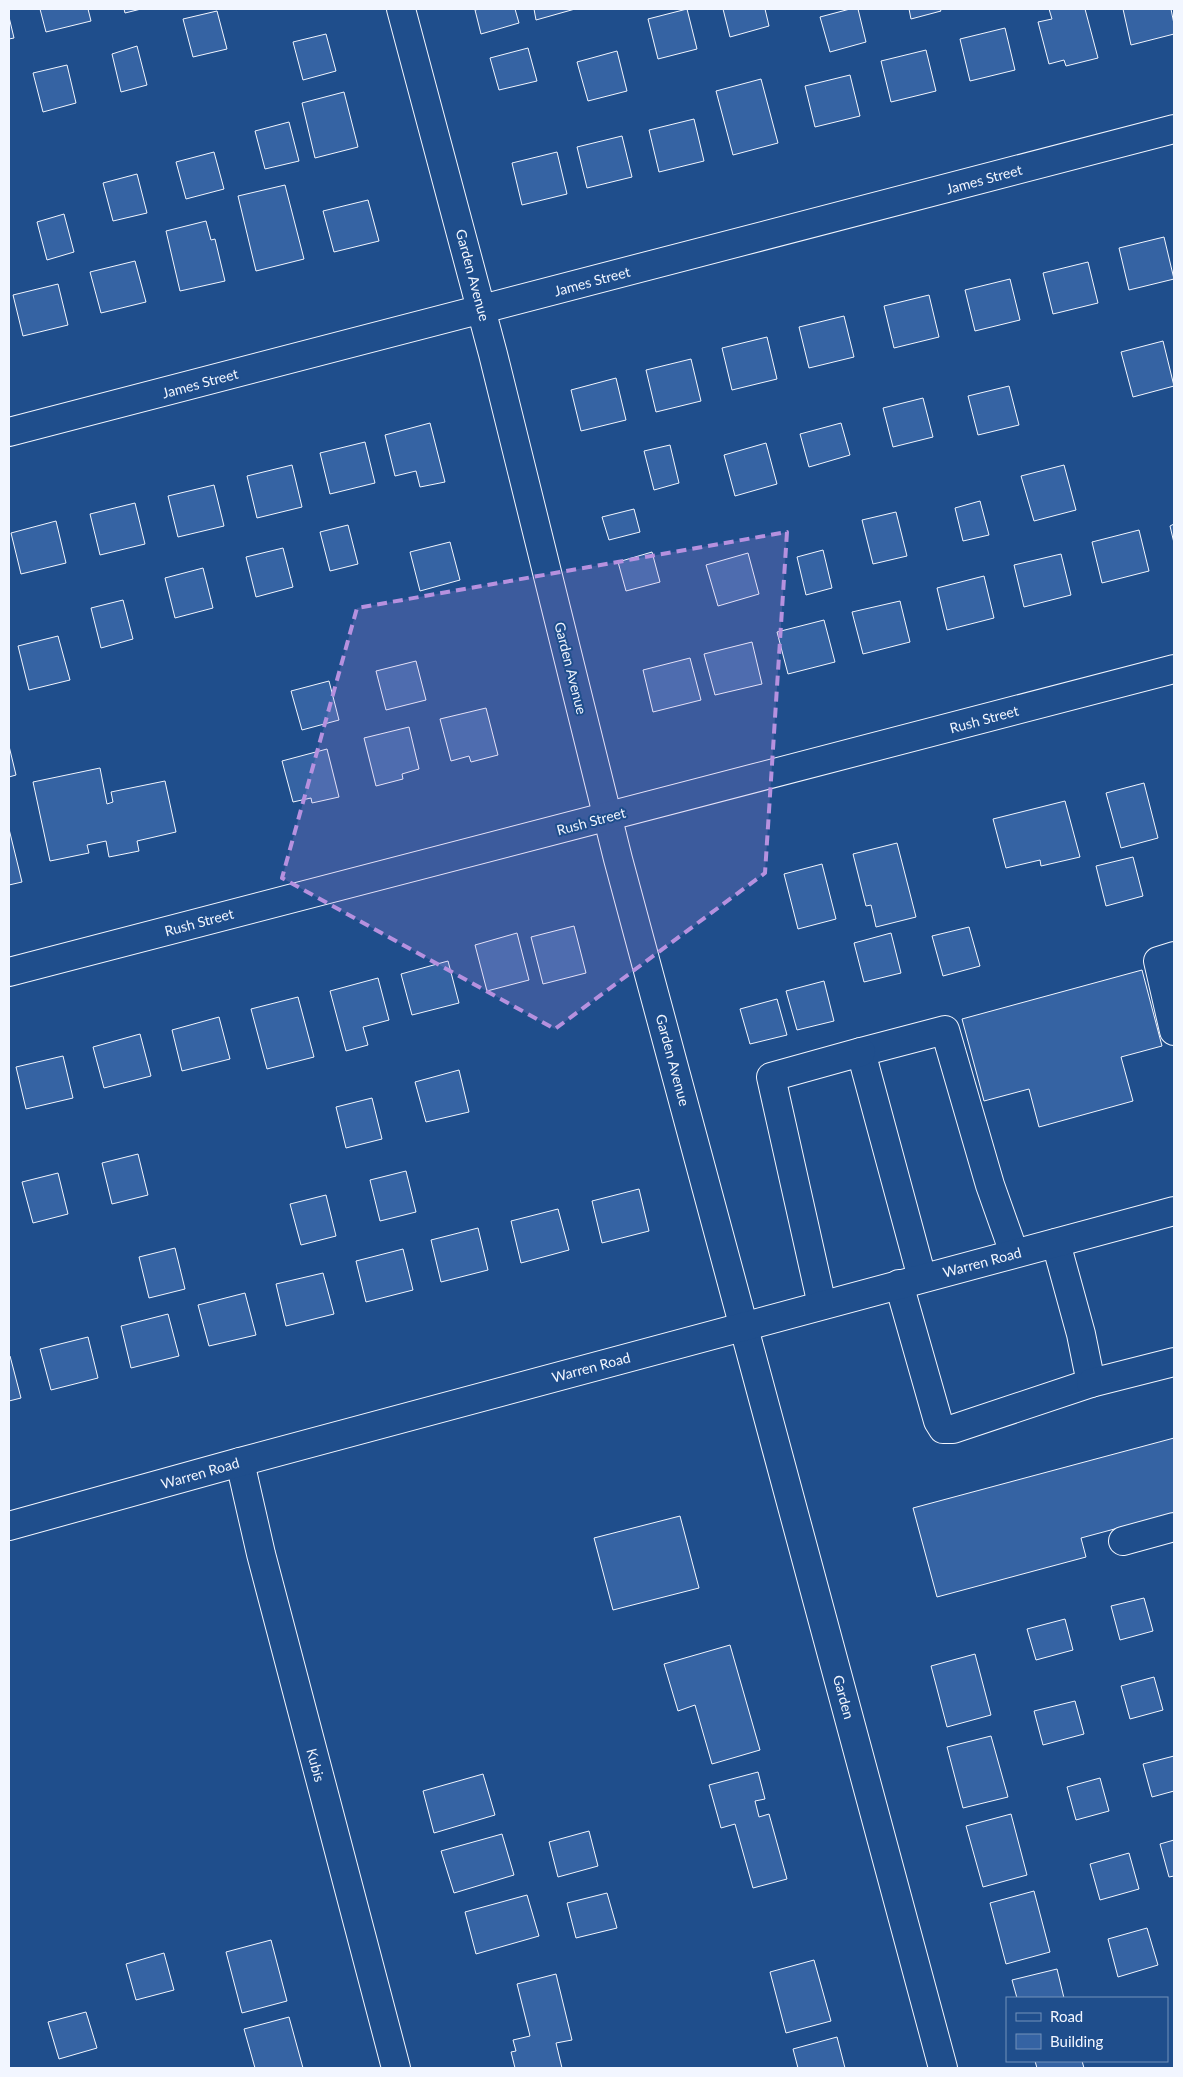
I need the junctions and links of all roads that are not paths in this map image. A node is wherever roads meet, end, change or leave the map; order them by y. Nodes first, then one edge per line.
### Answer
1 (401, 9) edge
2 (1174, 129) edge
3 (482, 310) junction
4 (9, 432) edge
5 (1174, 669) edge
6 (608, 816) junction
7 (1174, 956) edge
8 (9, 972) edge
9 (1174, 1031) edge
10 (861, 1052) junction
11 (1174, 1211) edge
12 (1056, 1243) junction
13 (1014, 1253) junction
14 (911, 1281) junction
15 (822, 1305) junction
16 (744, 1326) junction
17 (1174, 1362) edge
18 (1092, 1383) junction
19 (240, 1462) junction
20 (9, 1526) edge
21 (1174, 1528) edge
22 (1123, 1541) dead end
23 (396, 2068) edge
24 (943, 2068) edge

1 - 3 street, Garden Avenue
2 - 3 street, James Street
3 - 4 street, James Street
3 - 6 street, Garden Avenue
5 - 6 street, Rush Street
6 - 8 street, Rush Street
6 - 16 street, Garden Avenue
7 - 9 street
10 - 13 street
10 - 14 street
10 - 15 street
11 - 12 street, Warren Road
12 - 13 street, Warren Road
12 - 18 street
13 - 14 street, Warren Road
14 - 15 street, Warren Road
14 - 18 street
15 - 16 street, Warren Road
16 - 19 street, Warren Road
16 - 24 street, Garden
17 - 18 street
19 - 20 street, Warren Road
19 - 23 street, Kubis
21 - 22 street

